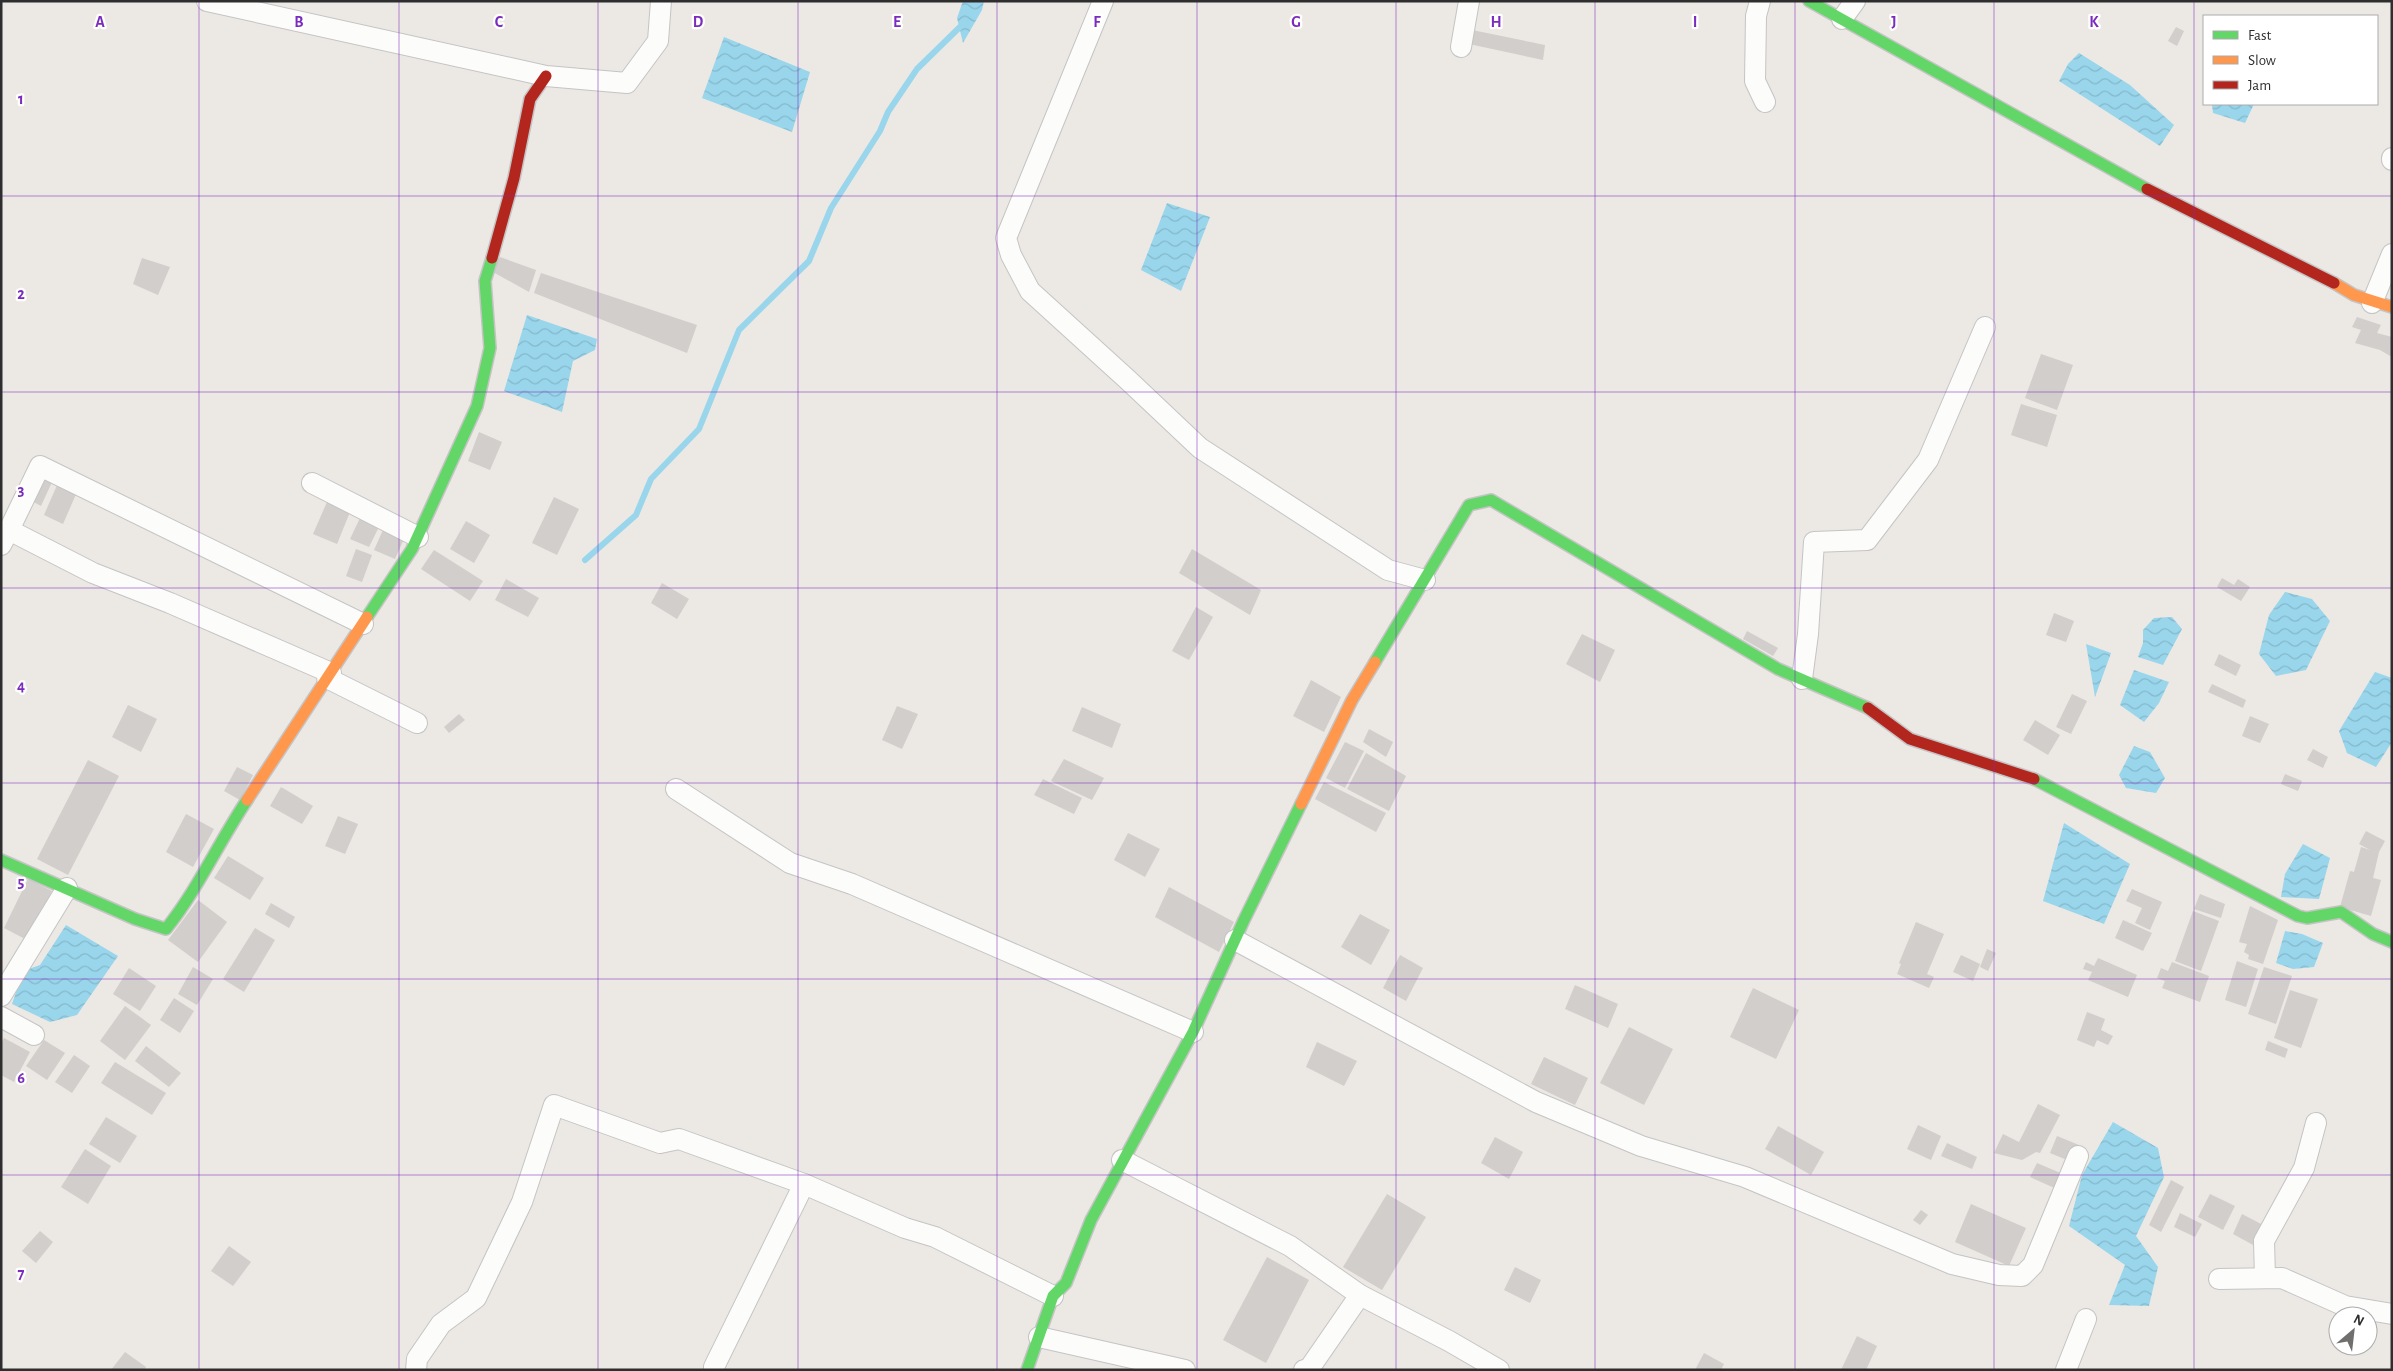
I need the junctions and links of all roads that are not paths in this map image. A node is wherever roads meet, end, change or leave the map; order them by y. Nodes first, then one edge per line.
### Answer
1 (207, 1) edge
2 (661, 1) edge
3 (1103, 1) edge
4 (1469, 1) edge
5 (1760, 1) edge
6 (1809, 1) edge
7 (1855, 1) edge
8 (244, 5) edge
9 (1842, 19) junction
10 (1461, 47) dead end
11 (546, 76) junction
12 (1765, 102) dead end
13 (2392, 254) edge
14 (2382, 305) edge
15 (1985, 327) dead end
16 (312, 483) dead end
17 (5, 538) edge
18 (418, 538) junction
19 (1425, 580) junction
20 (363, 624) junction
21 (329, 675) junction
22 (1802, 679) junction
23 (417, 723) dead end
24 (676, 790) dead end
25 (1, 860) edge
26 (66, 888) junction
27 (1235, 940) junction
28 (2392, 942) edge
29 (1, 996) edge
30 (1, 1017) edge
31 (1193, 1032) junction
32 (34, 1035) dead end
33 (2316, 1123) dead end
34 (2078, 1156) dead end
35 (1122, 1160) junction
36 (804, 1184) junction
37 (2265, 1278) junction
38 (2219, 1279) dead end
39 (1360, 1295) junction
40 (1053, 1296) junction
41 (2392, 1314) edge
42 (2086, 1319) dead end
43 (1039, 1337) junction
44 (714, 1367) dead end
45 (416, 1370) edge
46 (1027, 1370) edge
47 (1185, 1370) edge
48 (1304, 1370) edge
49 (1499, 1370) edge
50 (2066, 1370) edge

1 - 8 street
2 - 11 street
3 - 19 street
4 - 10 street
5 - 12 street
6 - 9 street
7 - 9 street
8 - 11 street
9 - 14 street
11 - 18 street
13 - 14 street
15 - 22 street
16 - 18 street
17 - 20 street
17 - 21 street
18 - 20 street
19 - 22 street
19 - 27 street
20 - 21 street
21 - 23 street
21 - 26 street
22 - 28 street
24 - 31 street
25 - 26 street
26 - 29 street
27 - 31 street
27 - 34 street
30 - 32 street
31 - 35 street
33 - 37 street
35 - 39 street
35 - 40 street
36 - 40 street
36 - 44 street
36 - 45 street
37 - 38 street
37 - 41 street
39 - 48 street
39 - 49 street
40 - 43 street
42 - 50 street
43 - 46 street
43 - 47 street

